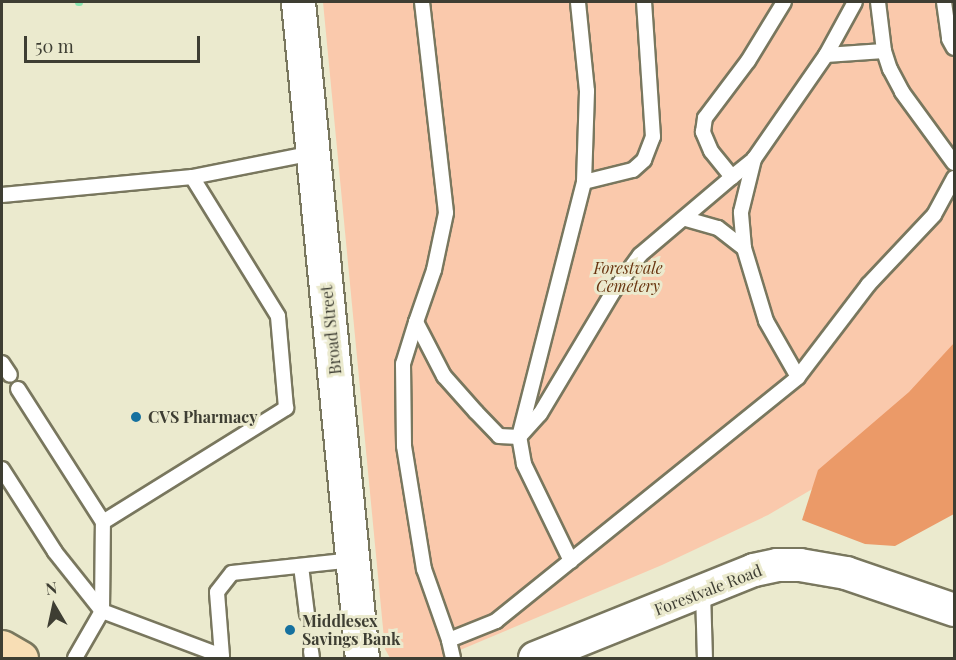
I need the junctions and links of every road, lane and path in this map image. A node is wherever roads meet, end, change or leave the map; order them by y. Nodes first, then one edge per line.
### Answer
1 (298, 2) edge
2 (422, 2) edge
3 (578, 2) edge
4 (644, 2) edge
5 (784, 2) edge
6 (855, 2) edge
7 (878, 2) edge
8 (944, 2) edge
9 (954, 48) edge
10 (884, 51) junction
11 (826, 55) junction
12 (313, 153) junction
13 (754, 159) junction
14 (954, 163) edge
15 (192, 177) junction
16 (732, 177) junction
17 (954, 178) edge
18 (584, 182) junction
19 (2, 195) edge
20 (686, 219) junction
21 (744, 248) junction
22 (416, 322) junction
23 (2, 363) edge
24 (9, 375) dead end
25 (798, 377) junction
26 (18, 389) dead end
27 (519, 437) junction
28 (2, 469) edge
29 (103, 522) junction
30 (352, 560) junction
31 (571, 561) junction
32 (301, 566) junction
33 (703, 592) junction
34 (954, 610) edge
35 (102, 611) junction
36 (308, 615) dead end
37 (449, 640) junction
38 (223, 657) edge
39 (75, 658) edge
40 (362, 658) edge
41 (453, 658) edge
42 (535, 658) edge
43 (705, 658) edge

1 - 12 main road, Broad Street
2 - 22 lane
3 - 18 lane
4 - 18 lane
5 - 16 lane
6 - 11 lane
7 - 10 lane
8 - 9 lane
10 - 11 lane
10 - 14 lane
11 - 13 lane
12 - 15 lane
12 - 30 main road, Broad Street
13 - 16 lane
13 - 21 lane
15 - 19 lane
15 - 29 lane
16 - 20 lane
17 - 25 lane
18 - 27 lane
20 - 21 lane
20 - 27 lane
21 - 25 lane
22 - 27 lane
22 - 37 lane
23 - 24 lane
25 - 31 lane
26 - 29 lane
27 - 31 lane
28 - 35 lane
29 - 35 lane
30 - 32 lane
30 - 40 main road, Broad Street
31 - 37 lane
32 - 36 lane
32 - 38 lane
33 - 34 street, Forestvale Road
33 - 42 street, Forestvale Road
33 - 43 lane
35 - 38 lane
35 - 39 lane
37 - 41 lane

